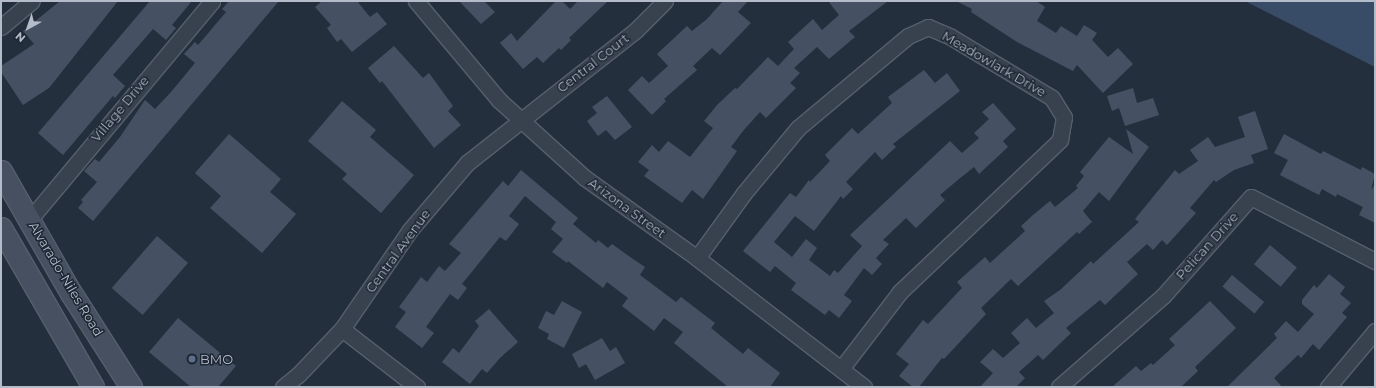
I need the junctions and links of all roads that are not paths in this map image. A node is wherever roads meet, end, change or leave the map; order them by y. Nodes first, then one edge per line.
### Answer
1 (32, 1) edge
2 (212, 1) edge
3 (416, 1) edge
4 (665, 1) edge
5 (1, 27) edge
6 (519, 121) junction
7 (1, 171) edge
8 (30, 219) junction
9 (1, 228) edge
10 (697, 258) junction
11 (1375, 261) edge
12 (342, 329) junction
13 (1375, 331) edge
14 (841, 369) junction
15 (93, 387) edge
16 (131, 387) edge
17 (283, 387) edge
18 (418, 387) edge
19 (864, 387) edge
20 (1059, 387) edge
21 (1328, 387) edge

1 - 5 street
2 - 8 street, Village Drive
3 - 6 street, Arizona Street
4 - 6 street, Central Court
6 - 10 street, Arizona Street
6 - 12 street, Central Avenue
7 - 8 main road, Alvarado-Niles Road
8 - 16 main road, Alvarado-Niles Road
9 - 15 main road
10 - 14 street, Arizona Street
10 - 14 street, Meadowlark Drive
11 - 20 street, Pelican Drive
12 - 17 street, Central Avenue
12 - 18 street
13 - 21 street
14 - 19 street, Arizona Street

